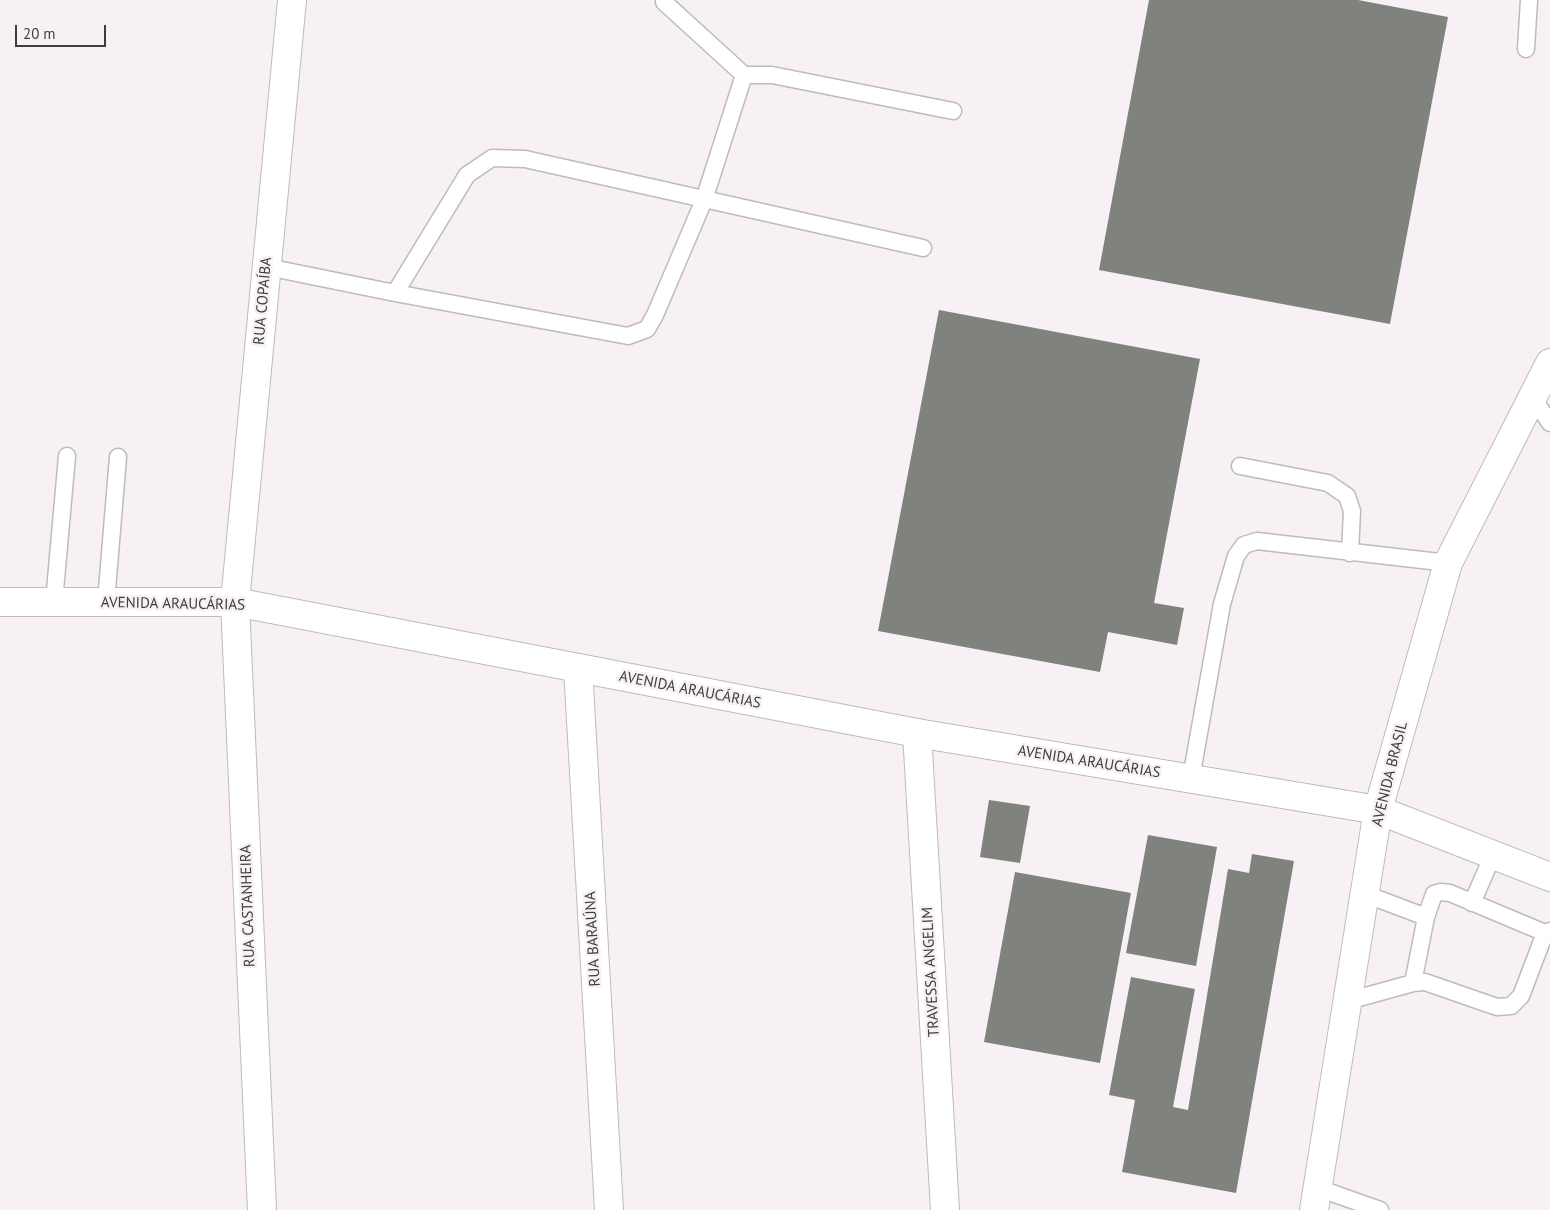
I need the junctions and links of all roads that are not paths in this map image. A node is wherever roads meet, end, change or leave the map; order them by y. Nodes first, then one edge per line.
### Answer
1 (292, 0) edge
2 (664, 0) edge
3 (1529, 0) edge
4 (1526, 49) dead end
5 (744, 75) junction
6 (953, 112) dead end
7 (704, 200) junction
8 (923, 248) dead end
9 (267, 267) junction
10 (396, 293) junction
11 (1550, 363) edge
12 (1532, 397) junction
13 (1550, 423) edge
14 (67, 456) dead end
15 (118, 457) dead end
16 (1240, 466) dead end
17 (1350, 553) junction
18 (1448, 563) junction
19 (0, 602) edge
20 (54, 602) junction
21 (106, 602) junction
22 (235, 602) junction
23 (578, 668) junction
24 (917, 733) junction
25 (1191, 778) junction
26 (1378, 810) junction
27 (1494, 855) junction
28 (1550, 877) edge
29 (1365, 894) junction
30 (1472, 903) junction
31 (1426, 917) junction
32 (1548, 932) edge
33 (1413, 983) junction
34 (1348, 1001) junction
35 (1316, 1199) edge
36 (262, 1210) edge
37 (609, 1210) edge
38 (945, 1210) edge
39 (1380, 1210) edge

1 - 9 street, RUA COPAÍBA
2 - 5 lane
3 - 4 lane
5 - 6 lane
5 - 7 lane
7 - 8 lane
7 - 10 lane
7 - 10 lane
9 - 10 lane
9 - 22 street, RUA COPAÍBA
11 - 12 street, AVENIDA BRASIL
12 - 13 lane
12 - 18 street, AVENIDA BRASIL
14 - 20 lane
15 - 21 lane
16 - 17 lane
17 - 18 lane
17 - 25 lane
18 - 26 street, AVENIDA BRASIL
19 - 20 street, AVENIDA ARAUCÁRIAS
20 - 21 street, AVENIDA ARAUCÁRIAS
21 - 22 street, AVENIDA ARAUCÁRIAS
22 - 23 street, AVENIDA ARAUCÁRIAS
22 - 36 street, RUA CASTANHEIRA
23 - 24 street, AVENIDA ARAUCÁRIAS
23 - 37 street, RUA BARAÚNA
24 - 25 street, AVENIDA ARAUCÁRIAS
24 - 38 street, TRAVESSA ANGELIM
25 - 26 street, AVENIDA ARAUCÁRIAS
26 - 27 street, AVENIDA ARAUCÁRIAS
26 - 29 street, AVENIDA BRASIL
27 - 28 street, AVENIDA ARAUCÁRIAS
27 - 30 lane
29 - 31 lane
29 - 34 street, AVENIDA BRASIL
30 - 31 lane
30 - 32 lane
31 - 33 lane
32 - 33 lane
33 - 34 lane
34 - 35 street, AVENIDA BRASIL
35 - 39 lane

